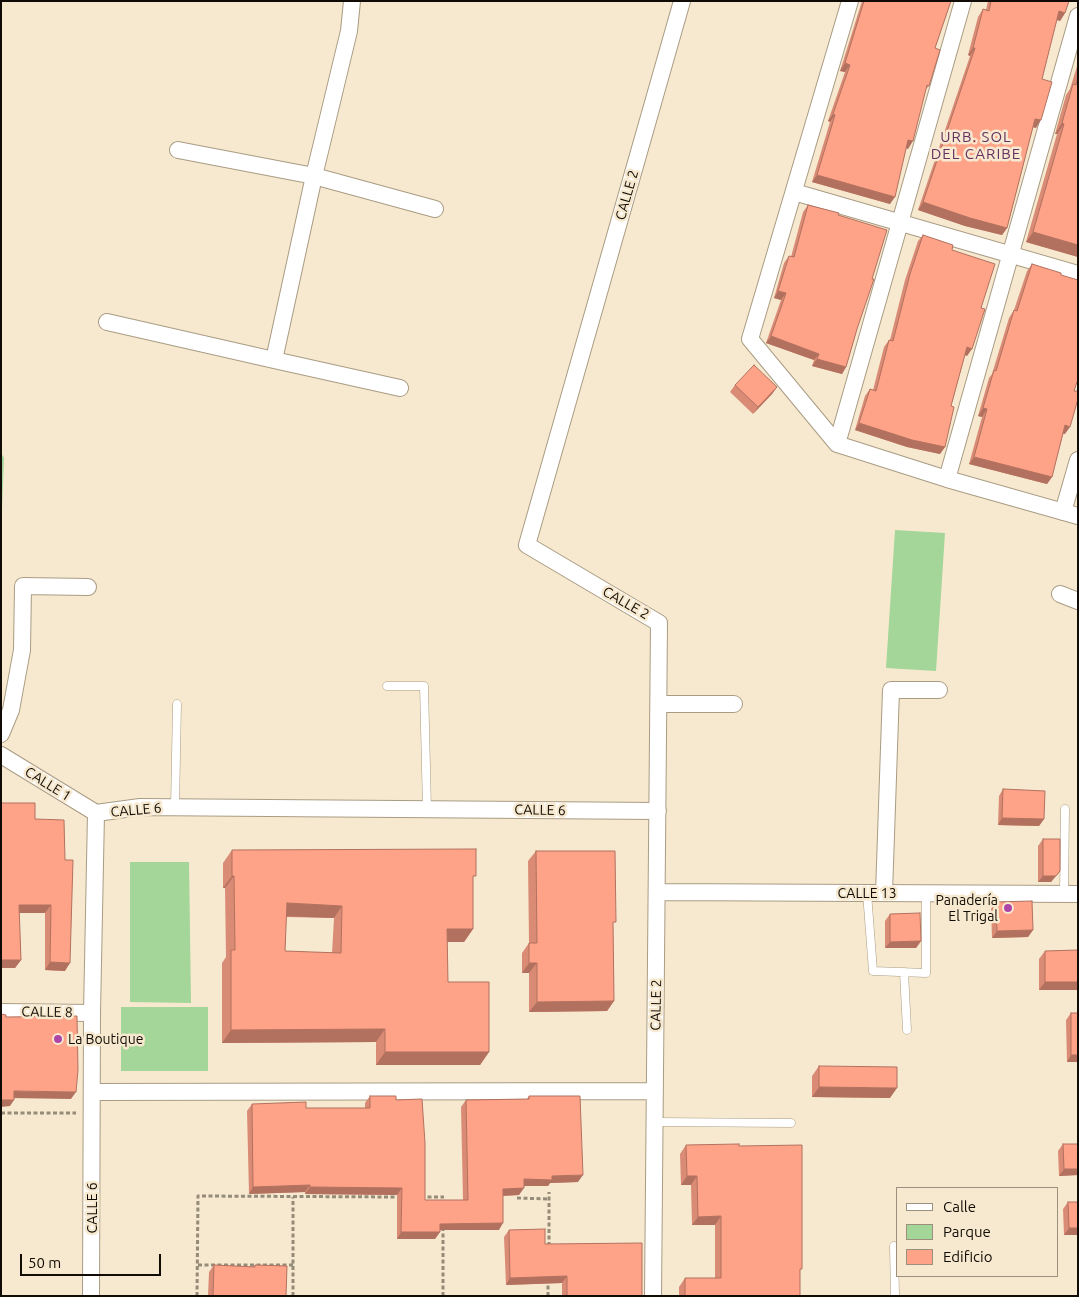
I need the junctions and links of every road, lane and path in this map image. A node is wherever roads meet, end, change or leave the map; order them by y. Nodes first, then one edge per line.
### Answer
1 (352, 1) edge
2 (682, 1) edge
3 (850, 1) edge
4 (963, 1) edge
5 (1078, 16) edge
6 (178, 150) dead end
7 (314, 176) junction
8 (794, 192) junction
9 (435, 209) dead end
10 (900, 221) junction
11 (1011, 254) junction
12 (1078, 274) edge
13 (107, 322) dead end
14 (274, 360) junction
15 (400, 388) dead end
16 (837, 444) junction
17 (1078, 460) edge
18 (947, 478) junction
19 (1070, 514) edge
20 (88, 587) dead end
21 (1060, 594) dead end
22 (1078, 601) edge
23 (387, 686) dead end
24 (939, 690) dead end
25 (177, 704) dead end
26 (659, 704) junction
27 (734, 704) dead end
28 (1, 734) edge
29 (1, 754) edge
30 (175, 807) junction
31 (427, 809) junction
32 (1065, 809) dead end
33 (658, 811) junction
34 (96, 813) junction
35 (657, 892) junction
36 (867, 893) junction
37 (884, 893) junction
38 (926, 894) junction
39 (1071, 894) edge
40 (904, 972) junction
41 (1, 1012) edge
42 (92, 1013) junction
43 (907, 1030) dead end
44 (655, 1090) junction
45 (92, 1092) junction
46 (1, 1113) edge
47 (92, 1113) junction
48 (655, 1122) junction
49 (791, 1123) dead end
50 (444, 1191) dead end
51 (549, 1192) dead end
52 (293, 1197) junction
53 (406, 1197) edge
54 (415, 1197) edge
55 (444, 1197) junction
56 (517, 1198) edge
57 (549, 1199) junction
58 (444, 1207) edge
59 (444, 1217) edge
60 (894, 1246) dead end
61 (548, 1250) edge
62 (198, 1264) junction
63 (293, 1265) junction
64 (548, 1278) edge
65 (91, 1296) edge
66 (197, 1296) edge
67 (293, 1296) edge
68 (443, 1296) edge
69 (548, 1296) edge
70 (653, 1296) edge
71 (895, 1296) edge

1 - 7 street
2 - 26 street, CALLE 2
3 - 8 street
4 - 10 street
5 - 11 street
6 - 7 street
7 - 9 street
7 - 14 street
8 - 10 street
8 - 16 street
10 - 11 street
10 - 16 street
11 - 12 street
11 - 18 street
13 - 14 street
14 - 15 street
16 - 18 street
17 - 19 street
18 - 19 street
20 - 28 street
21 - 22 street
23 - 31 lane
24 - 37 street
25 - 30 lane
26 - 27 street
26 - 33 street, CALLE 2
29 - 34 street, CALLE 1
30 - 31 street, CALLE 6
30 - 34 street, CALLE 6
31 - 33 street, CALLE 6
32 - 39 lane
33 - 35 street, CALLE 2
34 - 42 street, CALLE 6
35 - 36 street, CALLE 13
35 - 44 street, CALLE 2
36 - 37 street, CALLE 13
36 - 40 lane
37 - 38 street, CALLE 13
38 - 39 street, CALLE 13
38 - 40 lane
40 - 43 lane
41 - 42 street, CALLE 8
42 - 45 street, CALLE 6
44 - 45 street
44 - 48 street, CALLE 2
45 - 47 street, CALLE 6
46 - 47 path
47 - 65 street, CALLE 6
48 - 49 lane
48 - 70 street, CALLE 2
50 - 55 path
51 - 57 path
52 - 53 path
52 - 62 path
52 - 63 path
54 - 55 path
55 - 58 path
56 - 57 path
57 - 61 path
59 - 68 path
60 - 71 lane
62 - 63 path
62 - 66 path
63 - 67 path
64 - 69 path

